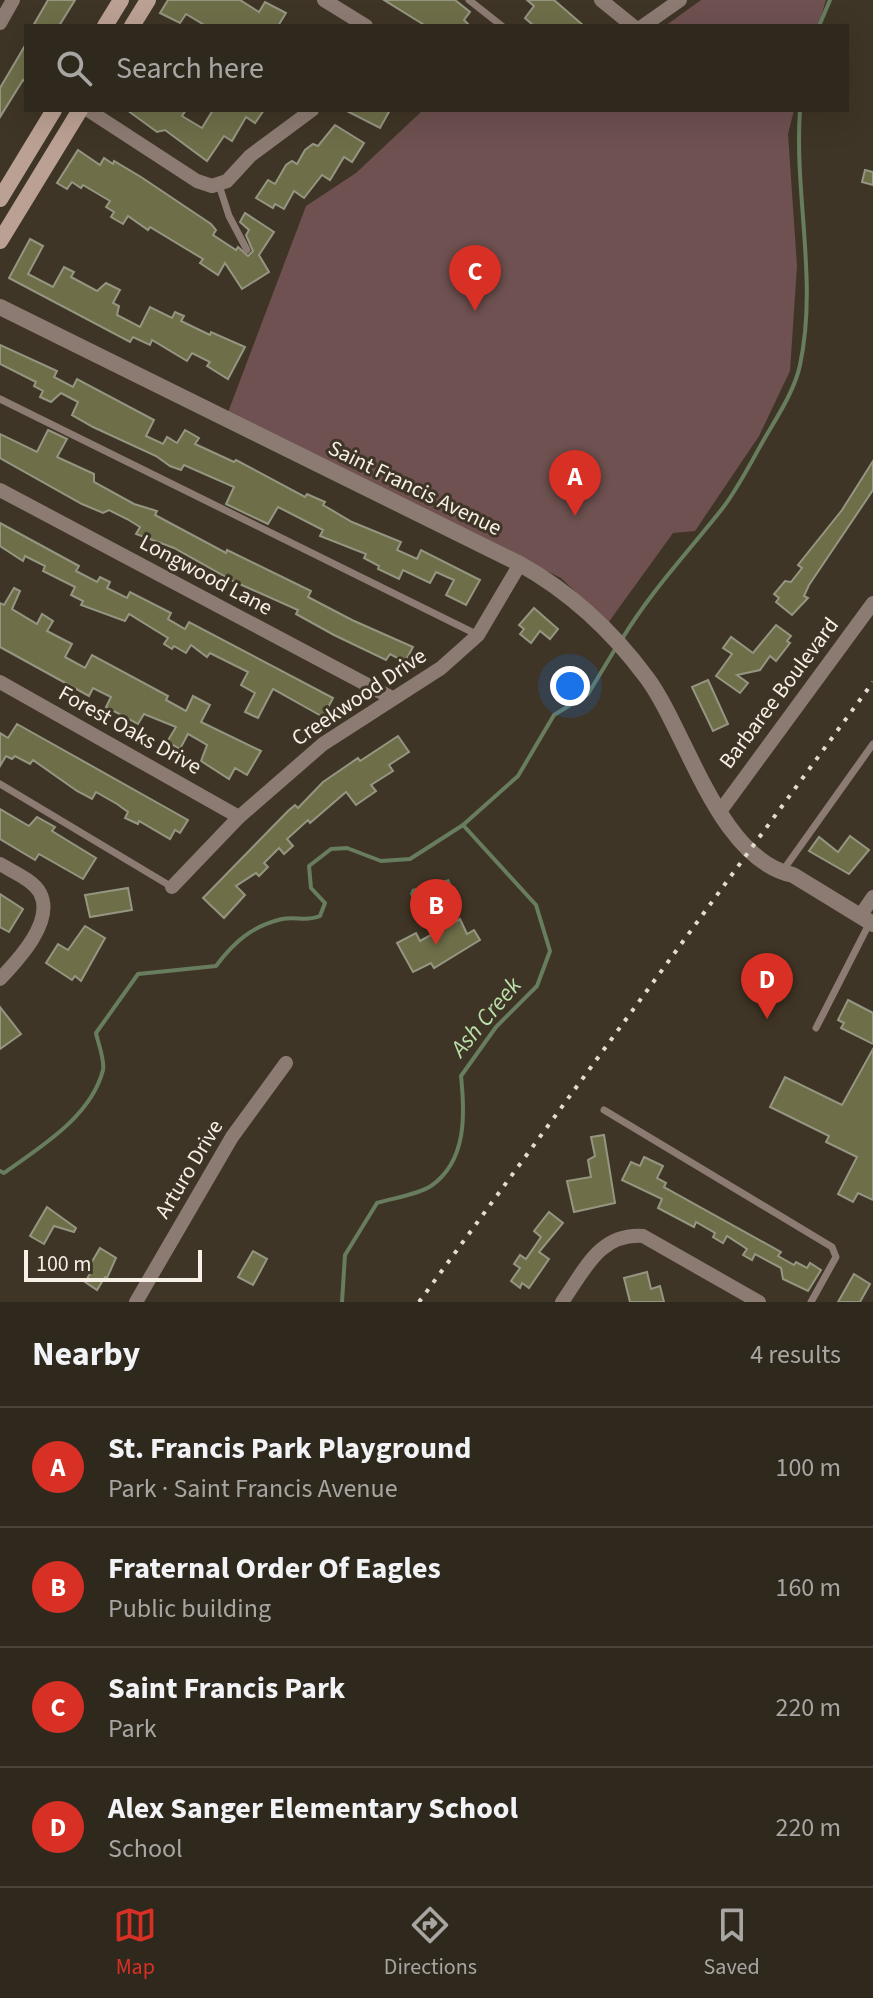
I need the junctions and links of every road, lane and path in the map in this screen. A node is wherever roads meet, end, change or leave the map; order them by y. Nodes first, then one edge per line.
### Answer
1 (13, 0) edge
2 (121, 0) edge
3 (148, 0) edge
4 (324, 0) edge
5 (469, 0) edge
6 (601, 0) edge
7 (680, 0) edge
8 (0, 23) edge
9 (106, 24) edge
10 (133, 24) edge
11 (363, 24) edge
12 (499, 24) edge
13 (631, 24) edge
14 (646, 24) edge
15 (53, 112) edge
16 (79, 112) edge
17 (91, 112) edge
18 (309, 112) edge
19 (219, 185) junction
20 (0, 199) edge
21 (0, 241) edge
22 (247, 250) dead end
23 (0, 307) edge
24 (0, 399) edge
25 (0, 490) edge
26 (520, 564) junction
27 (873, 603) edge
28 (478, 635) junction
29 (0, 682) edge
30 (392, 698) junction
31 (873, 744) edge
32 (0, 784) edge
33 (721, 810) junction
34 (239, 817) junction
35 (0, 864) edge
36 (787, 871) junction
37 (172, 887) joint
38 (873, 897) edge
39 (868, 921) edge
40 (0, 979) edge
41 (816, 1028) dead end
42 (286, 1063) dead end
43 (604, 1110) dead end
44 (136, 1302) edge
45 (562, 1302) edge
46 (759, 1302) edge
47 (811, 1302) edge

1 - 8 street
2 - 9 main road
3 - 10 main road
4 - 11 street
5 - 12 lane
6 - 13 street
7 - 14 street
15 - 20 main road
16 - 21 main road
17 - 19 street
18 - 19 street
19 - 22 lane
23 - 26 street, Saint Francis Avenue
24 - 28 lane
25 - 30 street, Longwood Lane
26 - 28 street, Creekwood Drive
26 - 33 street, Saint Francis Avenue
27 - 33 street, Barbaree Boulevard
28 - 30 street, Creekwood Drive
29 - 34 street, Forest Oaks Drive
30 - 34 street, Creekwood Drive
31 - 36 lane
32 - 37 lane
33 - 36 street, Saint Francis Avenue
34 - 37 street, Creekwood Drive
35 - 40 street
36 - 39 street, Saint Francis Avenue
38 - 39 street
39 - 41 lane
42 - 44 street, Arturo Drive
43 - 47 lane
45 - 46 street

